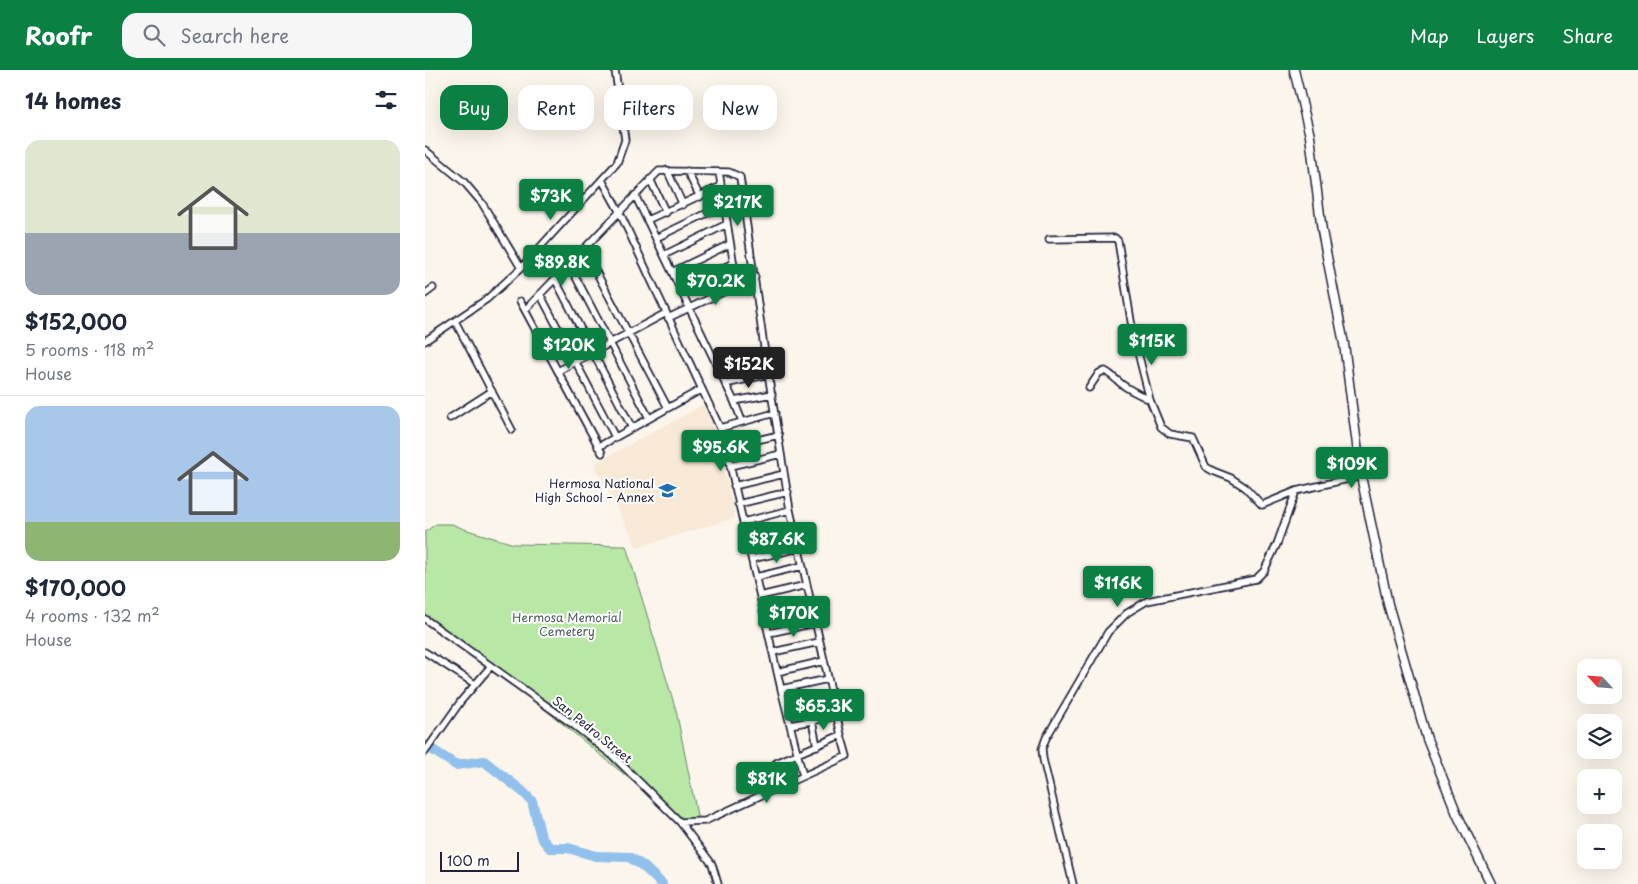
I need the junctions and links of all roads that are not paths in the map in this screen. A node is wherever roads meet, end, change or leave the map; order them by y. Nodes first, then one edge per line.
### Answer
1 (615, 70) edge
2 (1294, 70) edge
3 (425, 150) edge
4 (667, 170) junction
5 (687, 171) junction
6 (719, 172) junction
7 (650, 179) junction
8 (602, 180) junction
9 (721, 186) junction
10 (635, 195) junction
11 (700, 197) junction
12 (683, 205) junction
13 (724, 205) junction
14 (619, 211) junction
15 (666, 212) junction
16 (647, 220) junction
17 (727, 224) junction
18 (656, 238) junction
19 (1049, 239) dead end
20 (729, 244) junction
21 (584, 249) junction
22 (664, 255) junction
23 (733, 263) junction
24 (569, 264) junction
25 (521, 268) junction
26 (672, 272) junction
27 (755, 277) junction
28 (555, 279) junction
29 (737, 285) junction
30 (433, 288) dead end
31 (680, 289) junction
32 (425, 294) edge
33 (540, 294) junction
34 (520, 301) dead end
35 (689, 308) junction
36 (525, 310) junction
37 (667, 315) junction
38 (455, 321) junction
39 (628, 334) junction
40 (425, 341) edge
41 (609, 343) junction
42 (593, 352) junction
43 (765, 354) junction
44 (576, 361) junction
45 (717, 365) junction
46 (558, 371) junction
47 (769, 374) junction
48 (725, 384) junction
49 (1089, 388) dead end
50 (703, 389) junction
51 (492, 391) junction
52 (772, 394) junction
53 (1150, 400) junction
54 (734, 402) junction
55 (668, 408) junction
56 (775, 413) junction
57 (450, 418) dead end
58 (649, 418) junction
59 (742, 421) junction
60 (632, 428) junction
61 (720, 428) junction
62 (512, 430) dead end
63 (779, 435) junction
64 (615, 437) junction
65 (598, 446) junction
66 (726, 447) junction
67 (602, 453) dead end
68 (781, 454) junction
69 (730, 466) junction
70 (784, 474) junction
71 (1361, 476) junction
72 (734, 486) junction
73 (1296, 491) junction
74 (788, 492) junction
75 (738, 504) junction
76 (790, 510) junction
77 (743, 522) junction
78 (794, 528) junction
79 (747, 540) junction
80 (799, 548) junction
81 (751, 559) junction
82 (802, 566) junction
83 (756, 577) junction
84 (807, 585) junction
85 (761, 596) junction
86 (811, 605) junction
87 (765, 615) junction
88 (425, 620) edge
89 (815, 623) junction
90 (769, 634) junction
91 (819, 642) junction
92 (425, 652) edge
93 (773, 652) junction
94 (824, 661) junction
95 (491, 666) junction
96 (777, 672) junction
97 (828, 679) junction
98 (475, 684) junction
99 (781, 689) junction
100 (832, 697) junction
101 (786, 708) junction
102 (836, 716) junction
103 (812, 721) junction
104 (790, 726) junction
105 (841, 735) junction
106 (817, 746) junction
107 (426, 750) edge
108 (797, 754) junction
109 (776, 763) dead end
110 (803, 776) junction
111 (680, 822) junction
112 (718, 884) edge
113 (1073, 884) edge
114 (1491, 884) edge

1 - 8 street
2 - 71 street
3 - 25 street
4 - 5 street
4 - 7 street
4 - 12 street
5 - 6 street
5 - 11 street
6 - 9 street
6 - 27 street
7 - 10 street
7 - 15 street
8 - 14 street
8 - 25 street
9 - 11 street
9 - 13 street
10 - 14 street
10 - 16 street
11 - 12 street
12 - 15 street
13 - 17 street
13 - 18 street
14 - 21 street
14 - 37 street
15 - 16 street
16 - 18 street
17 - 20 street
17 - 22 street
18 - 22 street
19 - 53 street
20 - 23 street
20 - 26 street
21 - 24 street
21 - 39 street
22 - 26 street
23 - 29 street
23 - 31 street
24 - 28 street
24 - 41 street
25 - 38 street
26 - 31 street
27 - 29 street
27 - 43 street
28 - 33 street
28 - 42 street
29 - 35 street
30 - 32 street
31 - 35 street
33 - 36 street
33 - 44 street
34 - 36 street
35 - 37 street
35 - 45 street
36 - 46 street
37 - 39 street
37 - 50 street
38 - 40 street
38 - 51 street
39 - 41 street
39 - 55 street
41 - 42 street
41 - 58 street
42 - 44 street
42 - 60 street
43 - 45 street
43 - 47 street
44 - 46 street
44 - 64 street
45 - 48 street
46 - 65 street
47 - 48 street
47 - 52 street
48 - 54 street
49 - 53 street
50 - 55 street
50 - 61 street
51 - 57 street
51 - 62 street
52 - 54 street
52 - 56 street
53 - 73 street
54 - 59 street
55 - 58 street
56 - 59 street
56 - 63 street
58 - 60 street
59 - 61 street
60 - 64 street
61 - 66 street
63 - 66 street
63 - 68 street
64 - 65 street
65 - 67 street
66 - 69 street
68 - 69 street
68 - 70 street
69 - 72 street
70 - 72 street
70 - 74 street
71 - 73 street
71 - 114 street
72 - 75 street
73 - 113 street
74 - 75 street
74 - 76 street
75 - 77 street
76 - 77 street
76 - 78 street
77 - 79 street
78 - 79 street
78 - 80 street
79 - 81 street
80 - 81 street
80 - 82 street
81 - 83 street
82 - 83 street
82 - 84 street
83 - 85 street
84 - 85 street
84 - 86 street
85 - 87 street
86 - 87 street
86 - 89 street
87 - 90 street
88 - 95 street, San Pedro Street
89 - 90 street
89 - 91 street
90 - 93 street
91 - 93 street
91 - 94 street
92 - 98 street
93 - 96 street
94 - 96 street
94 - 97 street
95 - 98 street
95 - 111 street, San Pedro Street
96 - 99 street
97 - 99 street
97 - 100 street
98 - 107 street
99 - 101 street
100 - 101 street
100 - 102 street
101 - 104 street
102 - 103 street
102 - 105 street
103 - 104 street
103 - 106 street
104 - 108 street
105 - 106 street
105 - 110 street
106 - 108 street
108 - 109 street
108 - 110 street
110 - 111 street
111 - 112 street, San Pedro Street

